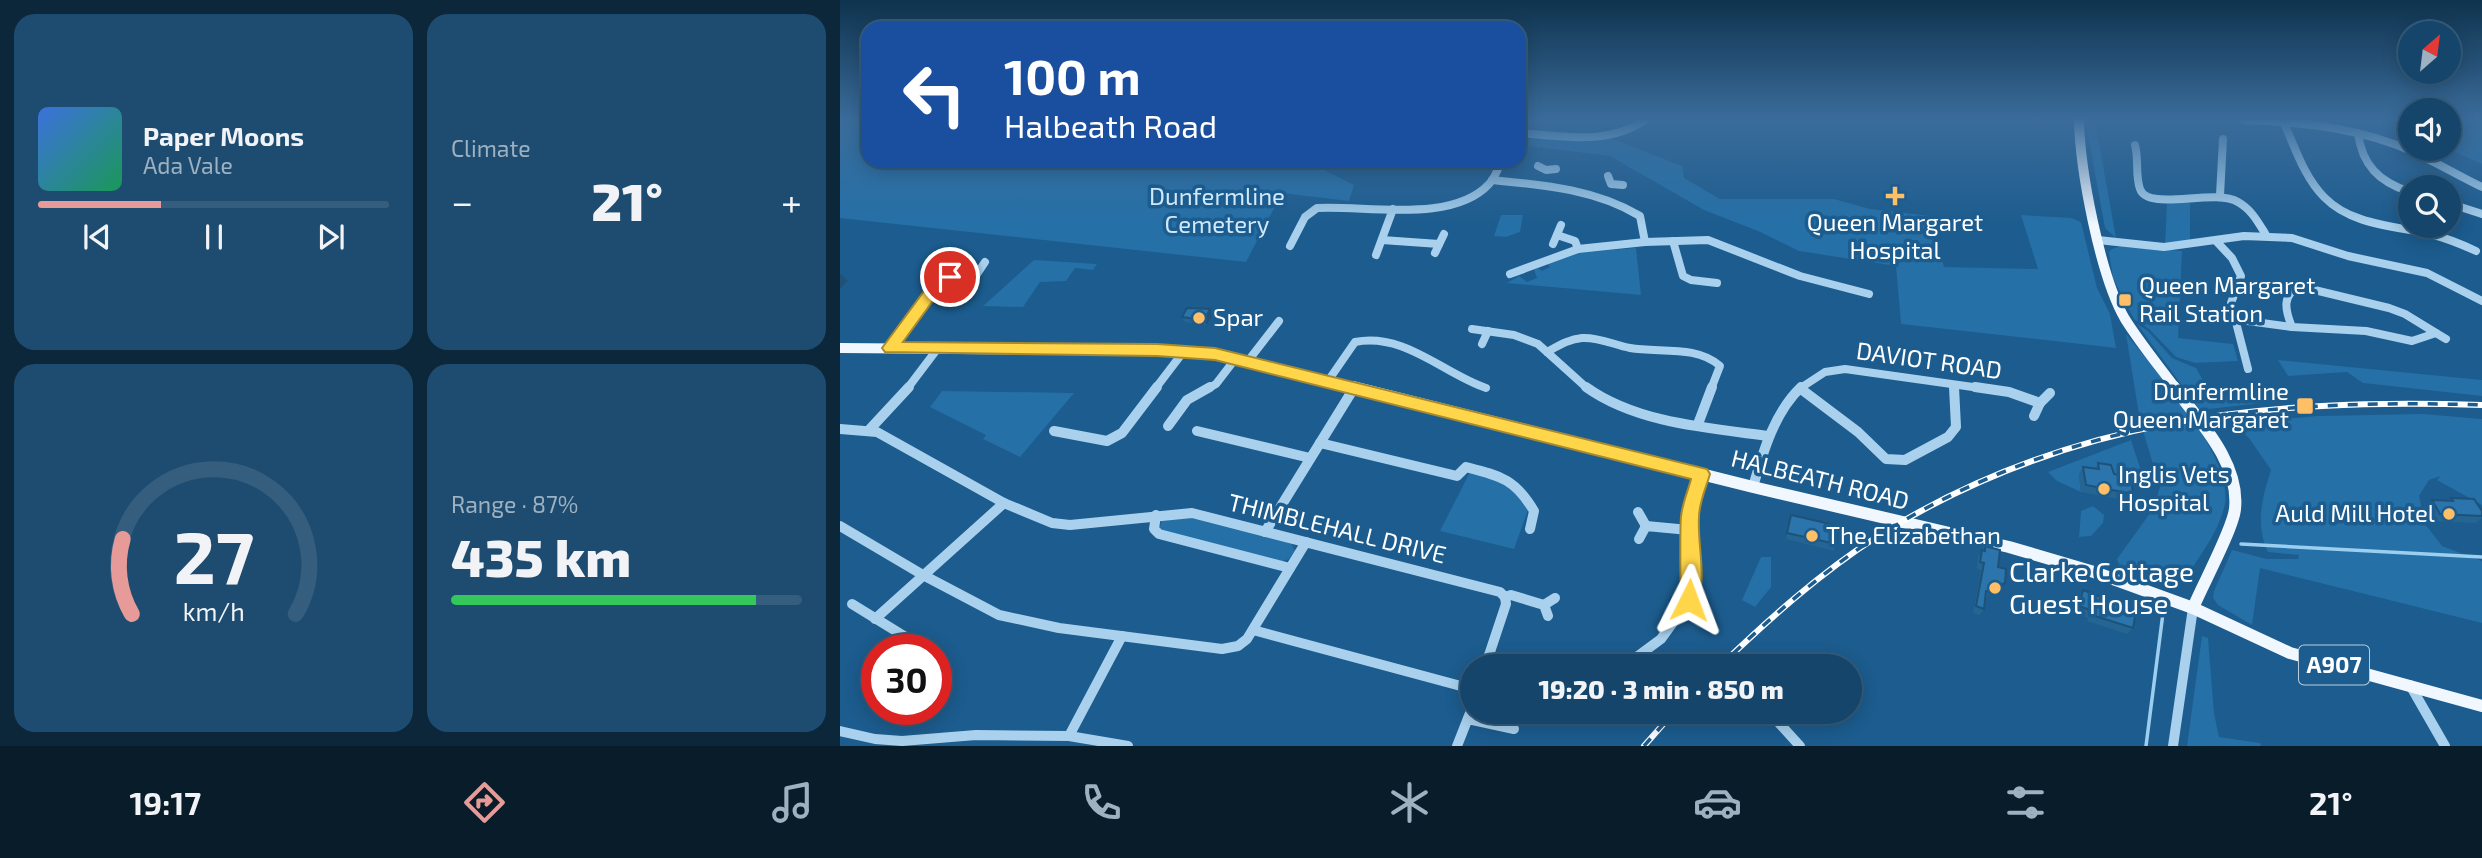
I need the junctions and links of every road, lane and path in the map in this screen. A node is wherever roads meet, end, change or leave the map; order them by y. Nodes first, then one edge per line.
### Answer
1 (2085, 155) edge
2 (2136, 155) edge
3 (2222, 155) edge
4 (2299, 155) edge
5 (2362, 155) edge
6 (2417, 155) edge
7 (1538, 166) dead end
8 (1498, 168) edge
9 (1556, 169) dead end
10 (1546, 170) junction
11 (1492, 180) junction
12 (1536, 185) junction
13 (1623, 186) dead end
14 (2482, 187) edge
15 (2398, 188) edge
16 (2220, 195) junction
17 (1600, 197) junction
18 (2461, 206) edge
19 (1394, 209) junction
20 (2480, 211) edge
21 (1561, 225) dead end
22 (1444, 234) dead end
23 (1557, 235) junction
24 (2266, 235) junction
25 (1382, 240) junction
26 (2098, 240) junction
27 (1673, 241) junction
28 (2216, 241) junction
29 (1645, 242) junction
30 (1439, 244) junction
31 (1553, 244) dead end
32 (1290, 246) dead end
33 (1578, 249) junction
34 (2476, 251) dead end
35 (1435, 253) dead end
36 (1376, 255) dead end
37 (985, 262) dead end
38 (1510, 274) dead end
39 (1800, 276) joint
40 (1717, 283) dead end
41 (1869, 294) dead end
42 (2482, 301) edge
43 (2233, 319) junction
44 (1279, 321) dead end
45 (2292, 327) junction
46 (1472, 329) dead end
47 (1488, 331) junction
48 (2436, 333) junction
49 (2446, 339) dead end
50 (1482, 344) dead end
51 (840, 348) edge
52 (890, 348) junction
53 (938, 348) junction
54 (1184, 351) junction
55 (1548, 352) junction
56 (1236, 358) junction
57 (1248, 361) junction
58 (2248, 369) dead end
59 (1328, 381) junction
60 (1954, 385) junction
61 (1354, 388) junction
62 (1486, 388) dead end
63 (1801, 389) junction
64 (2050, 393) dead end
65 (2040, 402) junction
66 (2034, 416) dead end
67 (1698, 424) junction
68 (1168, 426) dead end
69 (840, 429) edge
70 (870, 429) junction
71 (1054, 430) dead end
72 (1197, 431) dead end
73 (1768, 436) junction
74 (1320, 443) junction
75 (1310, 458) junction
76 (1701, 474) junction
77 (1753, 487) junction
78 (1004, 503) junction
79 (1638, 513) dead end
80 (1156, 515) junction
81 (1646, 526) junction
82 (840, 527) edge
83 (1530, 529) dead end
84 (1689, 530) junction
85 (1265, 532) junction
86 (1639, 539) dead end
87 (1306, 542) junction
88 (1290, 568) junction
89 (923, 575) junction
90 (1505, 597) junction
91 (1555, 598) dead end
92 (852, 604) dead end
93 (2193, 608) junction
94 (875, 619) junction
95 (1253, 630) junction
96 (900, 634) edge
97 (1122, 636) junction
98 (1489, 654) edge
99 (1641, 654) edge
100 (2410, 685) junction
101 (1460, 686) edge
102 (2482, 706) edge
103 (1466, 724) edge
104 (1499, 724) edge
105 (1780, 724) edge
106 (1514, 729) dead end
107 (840, 731) edge
108 (1069, 736) junction
109 (1128, 746) edge
110 (1457, 746) edge
111 (1800, 746) edge
112 (2173, 746) edge
113 (2445, 746) edge

1 - 26 main road
2 - 16 street
3 - 16 street
4 - 34 street
5 - 15 street
6 - 14 street
7 - 10 street
8 - 11 street
9 - 10 street
10 - 12 street
11 - 12 street
11 - 19 street
12 - 17 street
13 - 17 street
16 - 24 street
17 - 29 street
18 - 20 street
19 - 25 street
19 - 32 street
21 - 23 street
22 - 30 street
23 - 31 street
23 - 33 street
24 - 28 street
24 - 42 street
25 - 30 street
25 - 36 street
26 - 28 street
26 - 93 main road
27 - 29 street
27 - 39 street
27 - 40 street
28 - 43 street
29 - 33 street
30 - 35 street
33 - 38 street
37 - 52 street
39 - 41 street
43 - 45 street
43 - 58 street
44 - 57 street
45 - 48 street
45 - 48 street
46 - 47 street
47 - 50 street
47 - 55 street
48 - 49 street
51 - 52 main road, HALBEATH ROAD / A907
52 - 53 main road, HALBEATH ROAD / A907
53 - 54 main road, HALBEATH ROAD / A907
53 - 70 street
54 - 56 main road, HALBEATH ROAD / A907
54 - 71 street
55 - 67 street
55 - 67 street
56 - 57 main road, HALBEATH ROAD / A907
56 - 68 street
57 - 59 main road, HALBEATH ROAD / A907
59 - 61 main road, HALBEATH ROAD / A907
59 - 62 street
60 - 63 street, DAVIOT ROAD
60 - 63 street
60 - 65 street, DAVIOT ROAD
61 - 74 street
61 - 76 main road, HALBEATH ROAD / A907
63 - 73 street, DAVIOT ROAD
64 - 65 street
65 - 66 street
67 - 73 street
69 - 70 street
70 - 78 street, THIMBLEHALL DRIVE
72 - 75 street
73 - 77 street, DAVIOT ROAD
74 - 75 street
74 - 83 street
75 - 85 street
76 - 77 main road, HALBEATH ROAD / A907
76 - 84 street
77 - 93 main road, HALBEATH ROAD / A907
78 - 80 street, THIMBLEHALL DRIVE
78 - 89 street
79 - 81 street
80 - 85 street, THIMBLEHALL DRIVE
80 - 88 street, THIMBLEHALL DRIVE
81 - 84 street
81 - 86 street
82 - 89 street
84 - 99 street
85 - 87 street, THIMBLEHALL DRIVE
87 - 88 street
87 - 90 street, THIMBLEHALL DRIVE
88 - 95 street
89 - 94 street
89 - 97 street
90 - 91 street, THIMBLEHALL DRIVE
90 - 98 street
92 - 94 street
93 - 100 main road, HALBEATH ROAD / A907
93 - 112 street
94 - 96 street
95 - 97 street
95 - 101 street
97 - 108 street
100 - 102 main road, HALBEATH ROAD / A907
100 - 113 street
103 - 110 street
104 - 106 street
105 - 111 street
107 - 108 street
108 - 109 street

